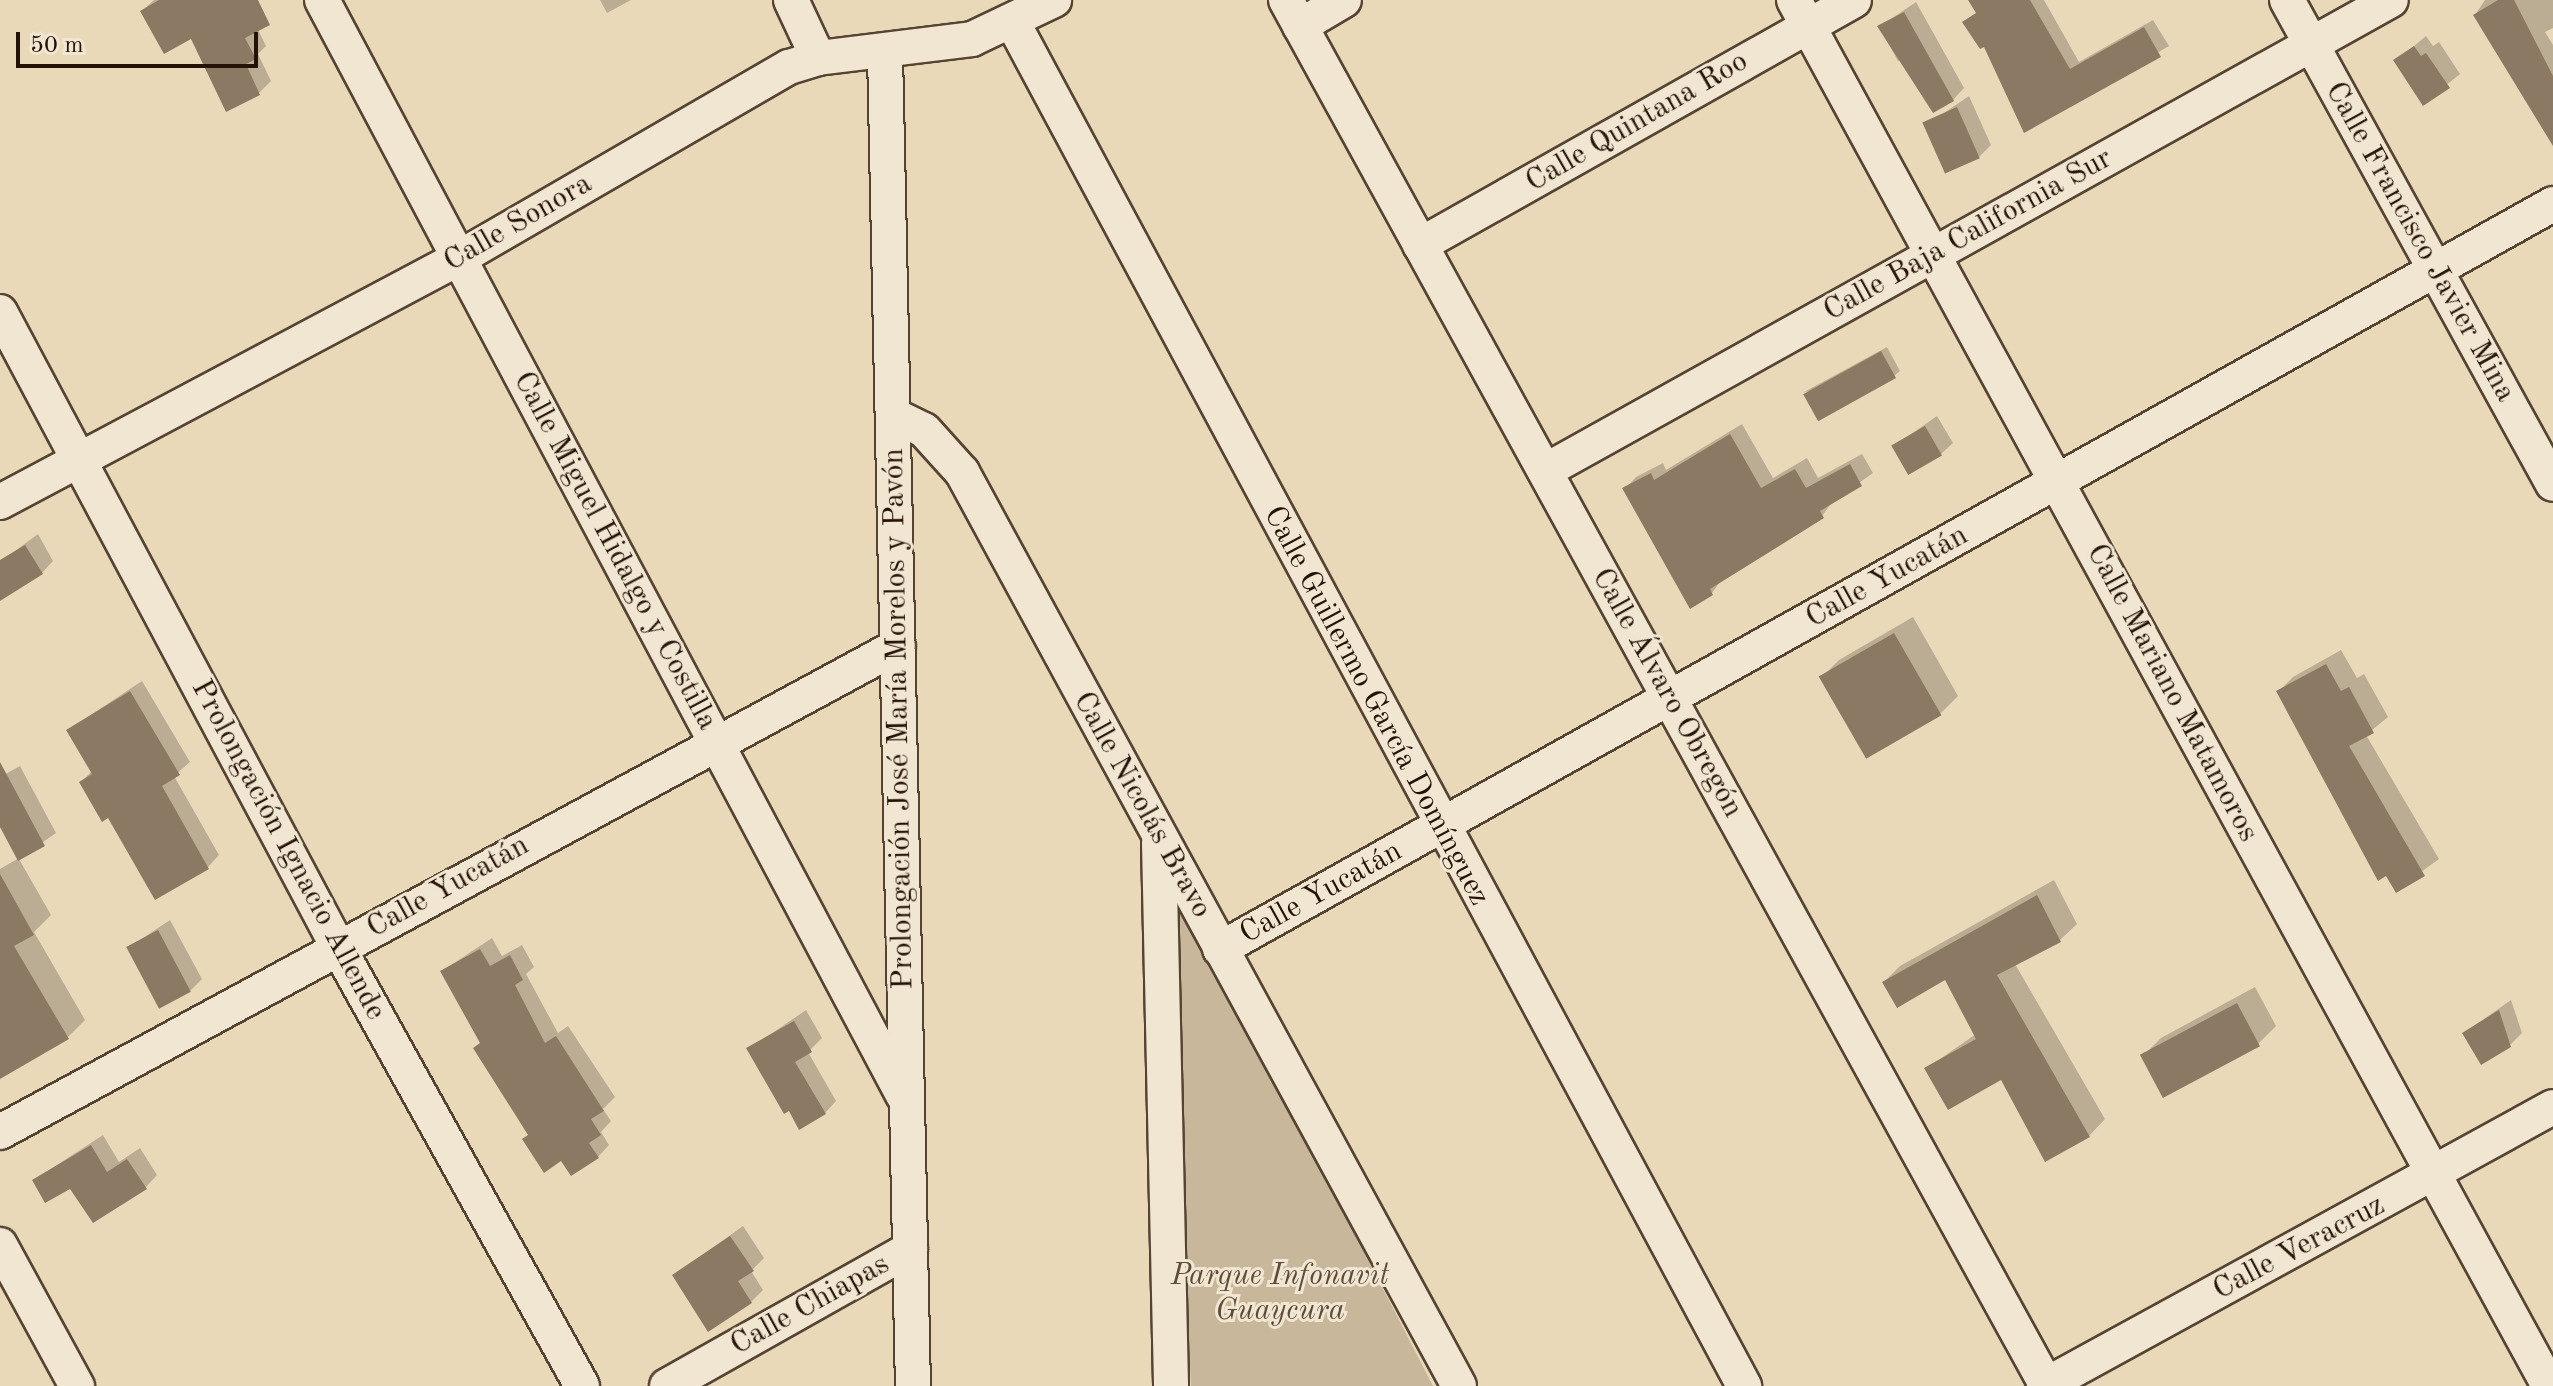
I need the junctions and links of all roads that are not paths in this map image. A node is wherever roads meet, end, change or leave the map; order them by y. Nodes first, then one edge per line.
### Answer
1 (322, 0) edge
2 (791, 0) edge
3 (1054, 0) edge
4 (1344, 0) edge
5 (1854, 0) edge
6 (2287, 0) edge
7 (2391, 0) edge
8 (1293, 13) edge
9 (1801, 13) edge
10 (1013, 23) junction
11 (2311, 44) junction
12 (885, 52) junction
13 (818, 58) junction
14 (2553, 204) edge
15 (1420, 245) junction
16 (1934, 254) junction
17 (459, 258) junction
18 (2437, 269) junction
19 (0, 312) edge
20 (893, 415) junction
21 (78, 460) junction
22 (1545, 471) junction
23 (2057, 481) junction
24 (2553, 484) edge
25 (0, 502) edge
26 (898, 646) junction
27 (1669, 698) junction
28 (715, 740) junction
29 (1440, 826) junction
30 (1159, 839) junction
31 (338, 947) junction
32 (1220, 949) junction
33 (907, 1102) junction
34 (2553, 1107) edge
35 (0, 1132) edge
36 (2433, 1175) junction
37 (0, 1245) edge
38 (910, 1249) junction
39 (77, 1386) edge
40 (582, 1386) edge
41 (667, 1386) edge
42 (913, 1386) edge
43 (1171, 1386) edge
44 (1459, 1386) edge
45 (1744, 1386) edge
46 (2046, 1386) edge
47 (2549, 1386) edge

1 - 17 street, Calle Miguel Hidalgo y Costilla
2 - 13 street
3 - 10 street, Calle Sonora
4 - 8 street
5 - 9 street, Calle Quintana Roo
6 - 11 street, Calle Francisco Javier Mina
7 - 11 street, Calle Baja California Sur
8 - 15 street, Calle Álvaro Obregón
9 - 15 street, Calle Quintana Roo
9 - 16 street, Calle Mariano Matamoros
10 - 12 street, Calle Sonora
10 - 29 street, Calle Guillermo García Domínguez
11 - 16 street, Calle Baja California Sur
11 - 18 street, Calle Francisco Javier Mina
12 - 13 street, Calle Sonora
12 - 20 street, Prolongación José María Morelos y Pavón
13 - 17 street, Calle Sonora
14 - 18 street, Calle Yucatán
15 - 22 street, Calle Álvaro Obregón
16 - 22 street, Calle Baja California Sur
16 - 23 street, Calle Mariano Matamoros
17 - 21 street, Calle Sonora
17 - 28 street, Calle Miguel Hidalgo y Costilla
18 - 23 street, Calle Yucatán
18 - 24 street, Calle Francisco Javier Mina
19 - 21 street, Prolongación Ignacio Allende
20 - 26 street, Prolongación José María Morelos y Pavón
20 - 30 street, Calle Nicolás Bravo
21 - 25 street, Calle Sonora
21 - 31 street, Prolongación Ignacio Allende
22 - 27 street, Calle Álvaro Obregón
23 - 27 street, Calle Yucatán
23 - 36 street, Calle Mariano Matamoros
26 - 28 street, Calle Yucatán
26 - 33 street, Prolongación José María Morelos y Pavón
27 - 29 street, Calle Yucatán
27 - 46 street, Calle Álvaro Obregón
28 - 31 street, Calle Yucatán
28 - 33 street, Calle Miguel Hidalgo y Costilla
29 - 32 street, Calle Yucatán
29 - 45 street, Calle Guillermo García Domínguez
30 - 32 street, Calle Nicolás Bravo
30 - 43 street
31 - 35 street, Calle Yucatán
31 - 40 street, Prolongación Ignacio Allende
32 - 44 street, Calle Nicolás Bravo
33 - 38 street, Prolongación José María Morelos y Pavón
34 - 36 street, Calle Veracruz
36 - 46 street, Calle Veracruz
36 - 47 street, Calle Mariano Matamoros
37 - 39 street
38 - 41 street, Calle Chiapas
38 - 42 street, Prolongación José María Morelos y Pavón

